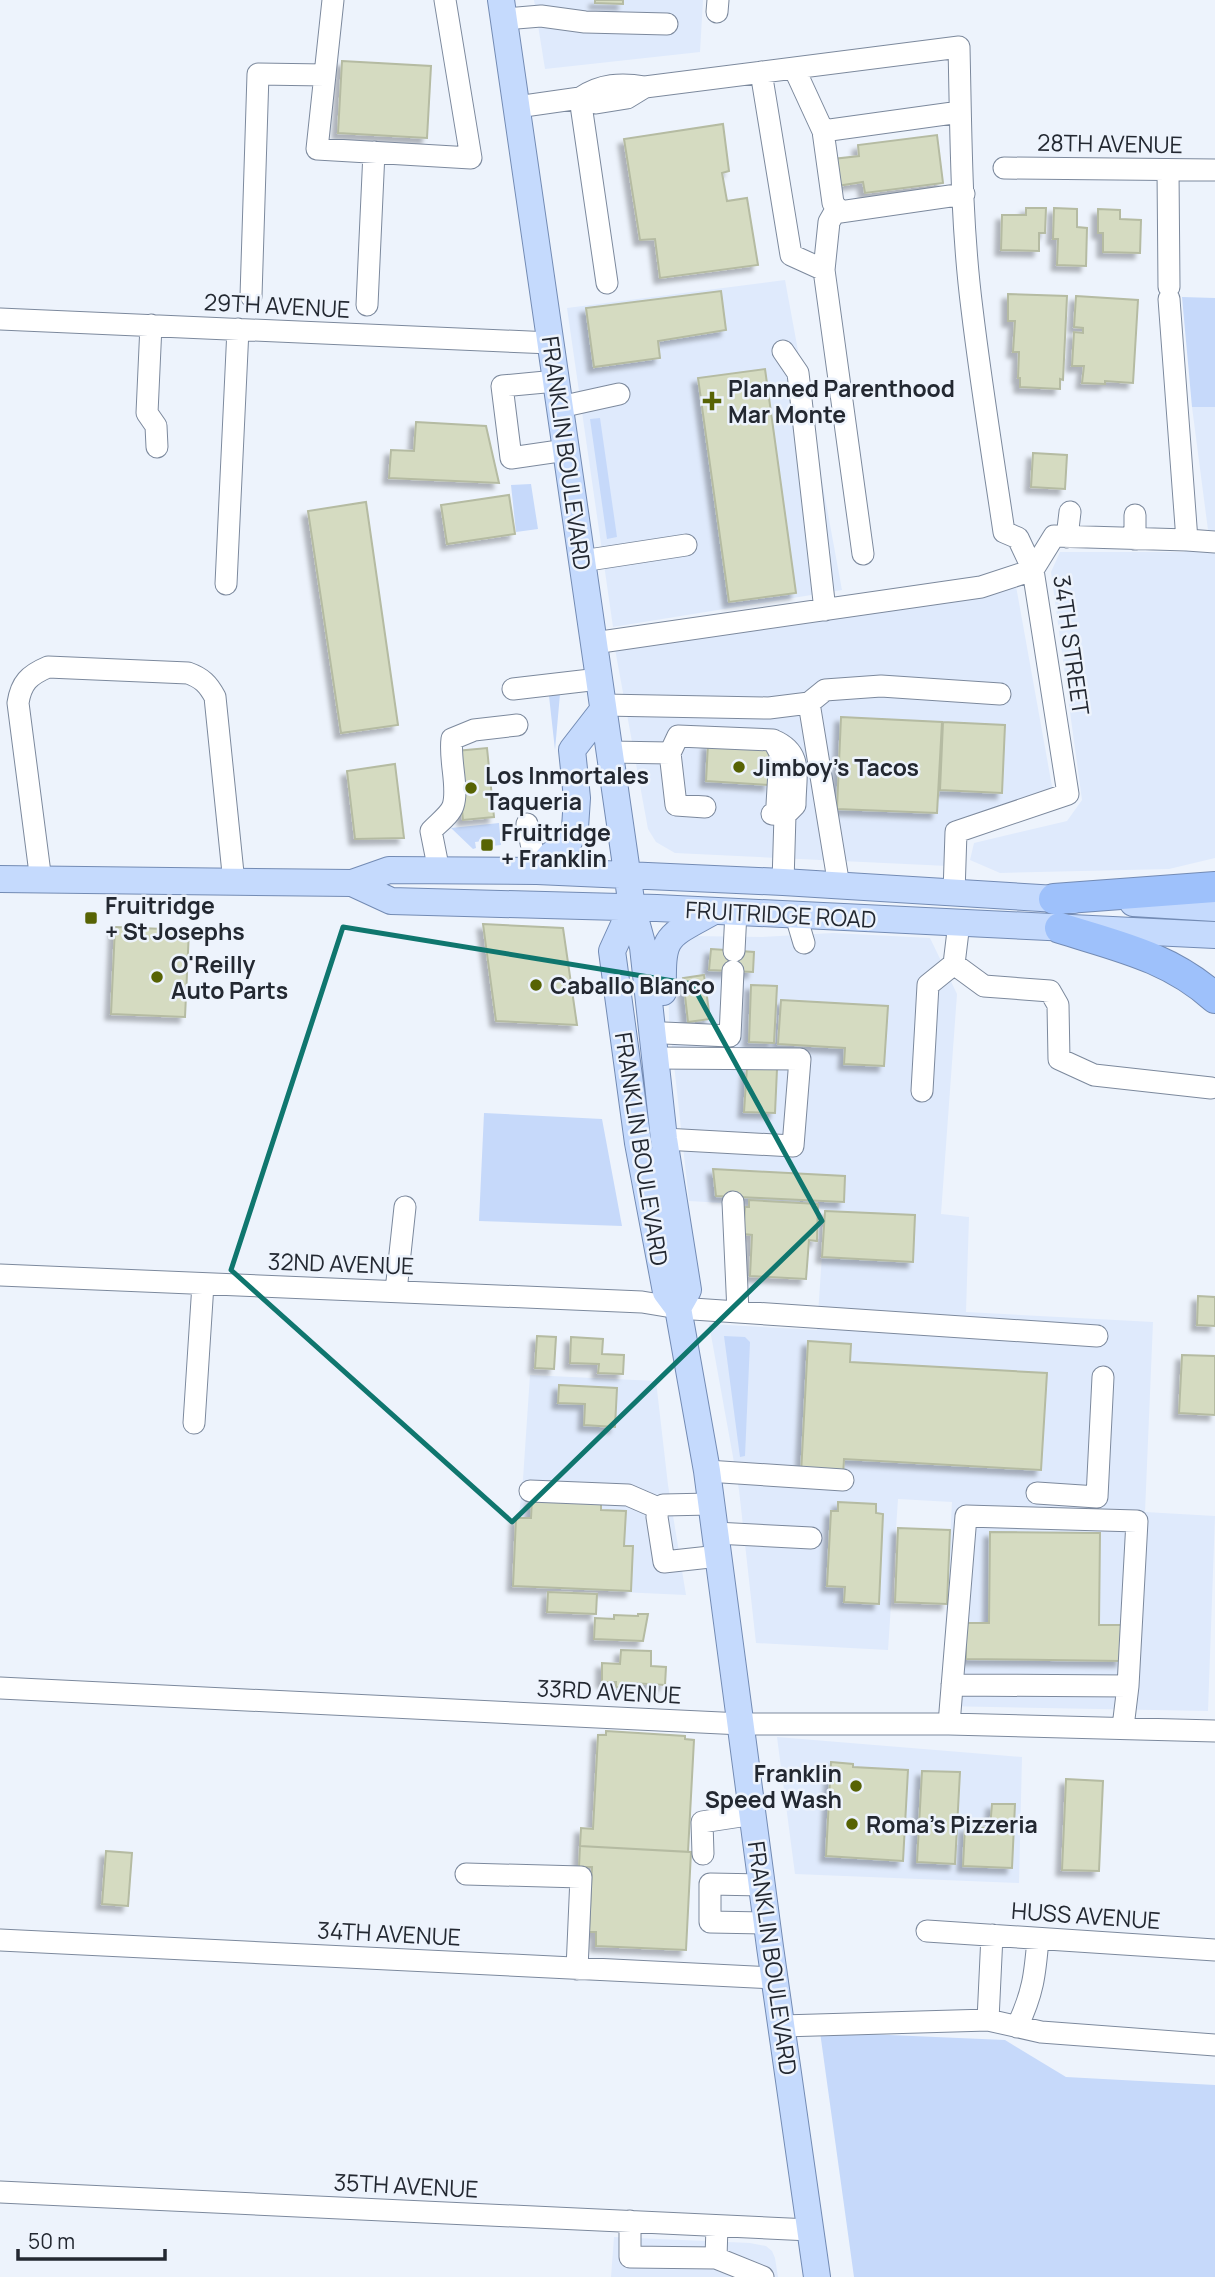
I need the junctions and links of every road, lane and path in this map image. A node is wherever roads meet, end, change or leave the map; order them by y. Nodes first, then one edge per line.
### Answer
1 (333, 0) edge
2 (445, 0) edge
3 (503, 10) edge
4 (667, 24) dead end
5 (794, 68) junction
6 (761, 72) junction
7 (325, 75) junction
8 (580, 98) junction
9 (517, 107) junction
10 (960, 112) junction
11 (823, 131) junction
12 (374, 152) junction
13 (1004, 168) dead end
14 (1168, 170) junction
15 (1215, 170) edge
16 (964, 194) junction
17 (835, 206) junction
18 (824, 270) junction
19 (607, 283) dead end
20 (251, 296) dead end
21 (367, 305) dead end
22 (0, 318) edge
23 (151, 325) junction
24 (238, 329) junction
25 (551, 343) junction
26 (783, 351) dead end
27 (558, 394) junction
28 (619, 394) dead end
29 (157, 447) dead end
30 (566, 450) junction
31 (1070, 512) dead end
32 (1135, 515) dead end
33 (1068, 537) junction
34 (1135, 539) junction
35 (1187, 540) junction
36 (1215, 542) edge
37 (686, 545) dead end
38 (863, 554) dead end
39 (582, 561) junction
40 (1034, 570) junction
41 (226, 584) dead end
42 (825, 610) junction
43 (594, 643) junction
44 (599, 679) junction
45 (513, 689) dead end
46 (1000, 694) dead end
47 (809, 703) junction
48 (603, 707) junction
49 (517, 725) dead end
50 (609, 752) junction
51 (670, 752) junction
52 (705, 807) dead end
53 (527, 824) dead end
54 (439, 871) junction
55 (537, 871) junction
56 (628, 876) junction
57 (0, 879) edge
58 (41, 881) junction
59 (783, 882) junction
60 (234, 883) junction
61 (352, 883) junction
62 (839, 886) junction
63 (1215, 887) edge
64 (954, 893) junction
65 (632, 907) junction
66 (1215, 908) edge
67 (725, 912) junction
68 (1057, 913) junction
69 (796, 916) junction
70 (958, 923) junction
71 (1215, 935) edge
72 (804, 943) dead end
73 (954, 964) junction
74 (1215, 998) edge
75 (664, 1033) junction
76 (654, 1058) junction
77 (1211, 1088) dead end
78 (922, 1091) dead end
79 (664, 1139) junction
80 (733, 1202) dead end
81 (405, 1207) dead end
82 (0, 1275) edge
83 (203, 1284) junction
84 (396, 1292) junction
85 (678, 1308) junction
86 (738, 1312) junction
87 (1097, 1336) dead end
88 (1103, 1377) dead end
89 (194, 1423) dead end
90 (707, 1471) junction
91 (843, 1480) dead end
92 (530, 1490) dead end
93 (1037, 1493) dead end
94 (711, 1504) junction
95 (658, 1508) junction
96 (810, 1538) dead end
97 (717, 1544) junction
98 (952, 1685) junction
99 (1128, 1686) junction
100 (0, 1688) edge
101 (742, 1724) junction
102 (949, 1724) junction
103 (1123, 1727) junction
104 (1215, 1731) edge
105 (754, 1814) junction
106 (704, 1854) dead end
107 (466, 1874) dead end
108 (763, 1885) junction
109 (767, 1923) junction
110 (927, 1931) dead end
111 (992, 1936) junction
112 (1038, 1938) junction
113 (0, 1940) edge
114 (1215, 1950) edge
115 (577, 1969) junction
116 (776, 1978) junction
117 (988, 2020) junction
118 (782, 2026) junction
119 (1017, 2027) junction
120 (1215, 2045) edge
121 (0, 2192) edge
122 (630, 2221) junction
123 (717, 2226) junction
124 (810, 2230) junction
125 (716, 2258) junction
126 (763, 2277) edge
127 (769, 2277) edge
128 (817, 2277) edge

1 - 7 street
2 - 12 street
3 - 4 street
3 - 9 main road, FRANKLIN BOULEVARD
5 - 6 street
5 - 10 street
5 - 11 street
6 - 8 street
6 - 18 street
7 - 12 street
7 - 20 street
8 - 9 street
8 - 19 street
9 - 25 main road, FRANKLIN BOULEVARD
10 - 11 street
10 - 16 street
11 - 17 street
12 - 21 street
13 - 14 street, 28TH AVENUE
14 - 15 street, 28TH AVENUE
14 - 35 street
16 - 17 street
16 - 40 street
17 - 18 street
18 - 38 street
22 - 23 street, 29TH AVENUE
23 - 24 street, 29TH AVENUE
23 - 29 street
24 - 25 street, 29TH AVENUE
24 - 41 street
25 - 27 main road, FRANKLIN BOULEVARD
26 - 42 street
27 - 28 street
27 - 30 main road, FRANKLIN BOULEVARD
27 - 30 street
30 - 39 main road, FRANKLIN BOULEVARD
31 - 33 street
32 - 34 street
33 - 34 street
33 - 40 street, 34TH STREET
34 - 35 street
35 - 36 street
37 - 39 street
39 - 43 main road, FRANKLIN BOULEVARD
40 - 42 street
40 - 64 street, 34TH STREET
42 - 43 street
43 - 44 main road, FRANKLIN BOULEVARD
44 - 45 street
44 - 48 main road, FRANKLIN BOULEVARD
46 - 47 street
47 - 48 street
47 - 62 street
48 - 50 main road, FRANKLIN BOULEVARD
48 - 55 main road
49 - 54 street
50 - 51 street
50 - 56 main road, FRANKLIN BOULEVARD
51 - 52 street
51 - 59 street
53 - 55 street
54 - 55 main road, FRUITRIDGE ROAD
54 - 61 main road, FRUITRIDGE ROAD
55 - 56 main road, FRUITRIDGE ROAD
56 - 59 main road, FRUITRIDGE ROAD
56 - 65 main road, FRANKLIN BOULEVARD
57 - 58 main road, FRUITRIDGE ROAD
58 - 60 main road, FRUITRIDGE ROAD
58 - 60 street
59 - 62 main road, FRUITRIDGE ROAD
60 - 61 main road, FRUITRIDGE ROAD
61 - 65 main road, FRUITRIDGE ROAD
62 - 64 main road, FRUITRIDGE ROAD
63 - 68 highway
64 - 68 main road, FRUITRIDGE ROAD
65 - 67 main road, FRUITRIDGE ROAD
65 - 76 main road, FRANKLIN BOULEVARD
65 - 85 main road, FRANKLIN BOULEVARD
66 - 68 main road, FRUITRIDGE ROAD
67 - 69 main road, FRUITRIDGE ROAD
67 - 75 main road
67 - 75 street
68 - 70 main road, FRUITRIDGE ROAD
68 - 71 main road, FRUITRIDGE ROAD
68 - 74 highway
69 - 70 main road, FRUITRIDGE ROAD
69 - 72 street
70 - 73 street
73 - 77 street
73 - 78 street
75 - 76 main road
76 - 79 main road, FRANKLIN BOULEVARD
76 - 79 street
79 - 85 main road, FRANKLIN BOULEVARD
80 - 86 street
81 - 84 street
82 - 83 street, 32ND AVENUE
83 - 84 street, 32ND AVENUE
83 - 89 street
84 - 85 street, 32ND AVENUE
85 - 86 street, 32ND AVENUE
85 - 90 main road, FRANKLIN BOULEVARD
86 - 87 street, 32ND AVENUE
88 - 93 street
90 - 91 street
90 - 94 main road, FRANKLIN BOULEVARD
92 - 95 street
94 - 95 street
94 - 97 main road, FRANKLIN BOULEVARD
95 - 97 street
96 - 97 street
97 - 101 main road, FRANKLIN BOULEVARD
98 - 99 street
98 - 99 street
98 - 102 street
99 - 103 street
100 - 101 street, 33RD AVENUE
101 - 102 street, 33RD AVENUE
101 - 105 main road, FRANKLIN BOULEVARD
102 - 103 street, 33RD AVENUE
103 - 104 street, 33RD AVENUE
105 - 106 street
105 - 108 main road, FRANKLIN BOULEVARD
107 - 115 street
108 - 109 main road, FRANKLIN BOULEVARD
108 - 109 street
109 - 116 main road, FRANKLIN BOULEVARD
110 - 111 street
111 - 112 street, HUSS AVENUE
111 - 117 street, HUSS AVENUE
112 - 114 street, HUSS AVENUE
112 - 119 street
113 - 115 street, 34TH AVENUE
115 - 116 street, 34TH AVENUE
116 - 118 main road, FRANKLIN BOULEVARD
117 - 118 street
117 - 119 street
118 - 124 main road, FRANKLIN BOULEVARD
119 - 120 street
121 - 122 street, 35TH AVENUE
122 - 123 street, 35TH AVENUE
122 - 125 street
123 - 124 street, 35TH AVENUE
123 - 125 street
124 - 128 main road, FRANKLIN BOULEVARD
125 - 126 street
126 - 127 street

